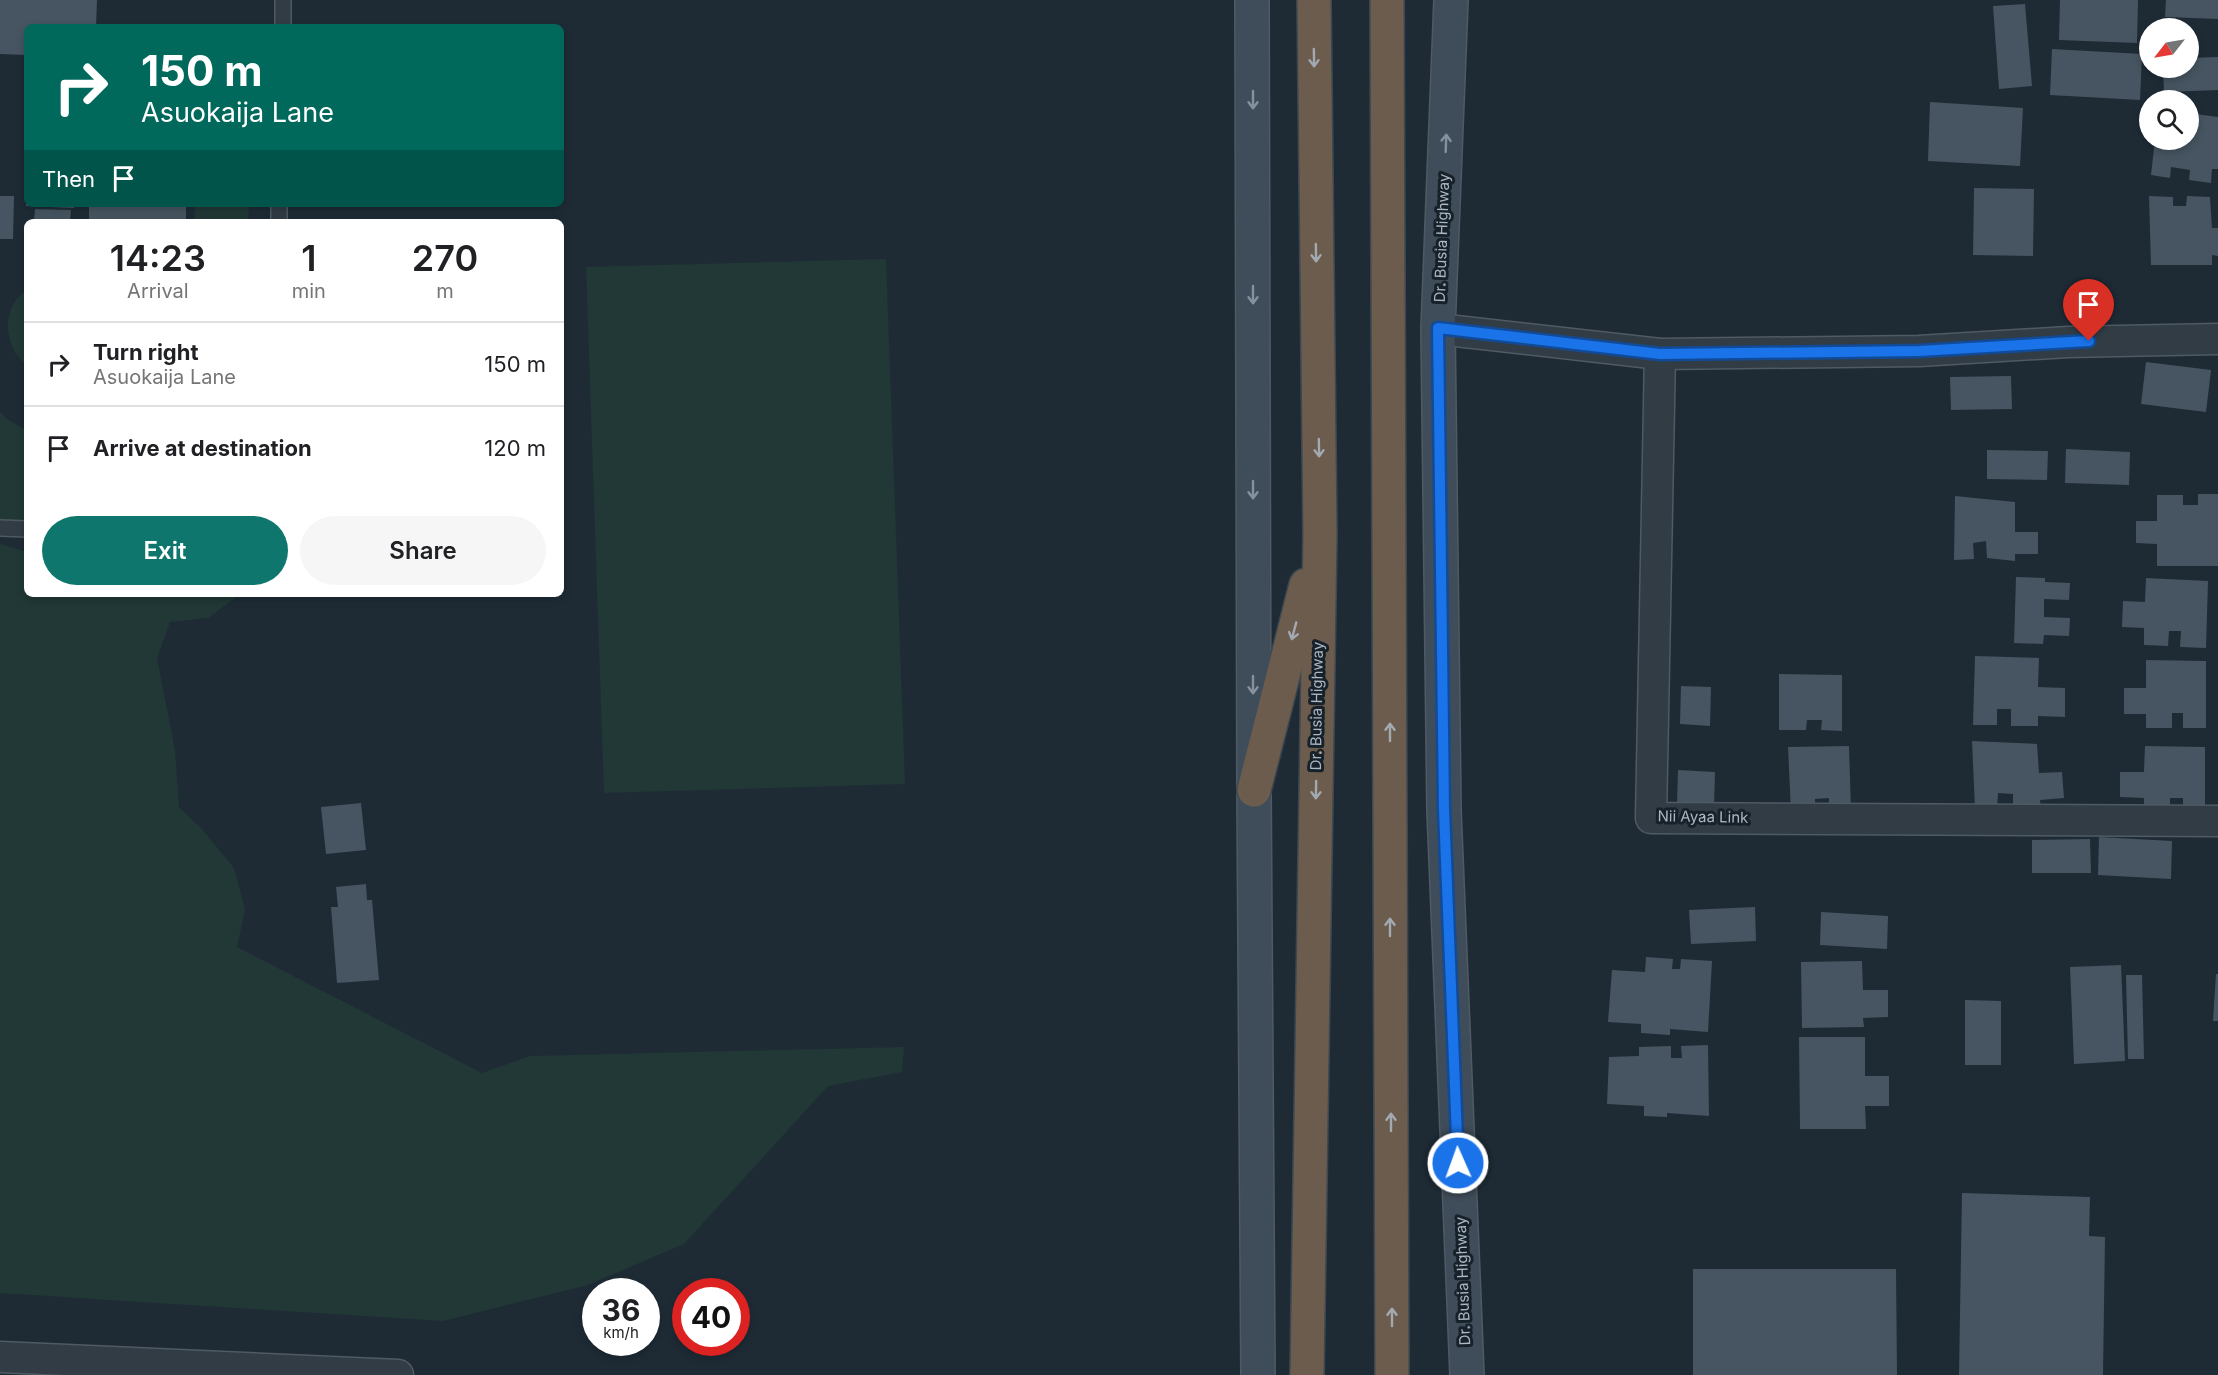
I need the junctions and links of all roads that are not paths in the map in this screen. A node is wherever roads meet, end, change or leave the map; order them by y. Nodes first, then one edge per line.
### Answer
1 (283, 0) edge
2 (1252, 0) edge
3 (1314, 0) edge
4 (1387, 0) edge
5 (1451, 0) edge
6 (283, 24) edge
7 (1438, 328) junction
8 (2218, 339) edge
9 (1660, 354) junction
10 (0, 528) edge
11 (24, 529) edge
12 (1320, 534) junction
13 (1254, 790) junction
14 (2218, 821) edge
15 (0, 1357) edge
16 (398, 1375) edge
17 (1258, 1375) edge
18 (1307, 1375) edge
19 (1392, 1375) edge
20 (1467, 1375) edge

1 - 6 lane
2 -> 13 street
3 -> 12 highway, Dr. Busia Highway
19 -> 4 highway
7 -> 5 street, Dr. Busia Highway
7 - 9 street
7 - 20 street, Dr. Busia Highway
8 - 9 street
9 - 14 street, Nii Ayaa Link
10 - 11 lane
12 -> 13 highway
12 -> 18 highway, Dr. Busia Highway
13 - 17 street
15 - 16 street

